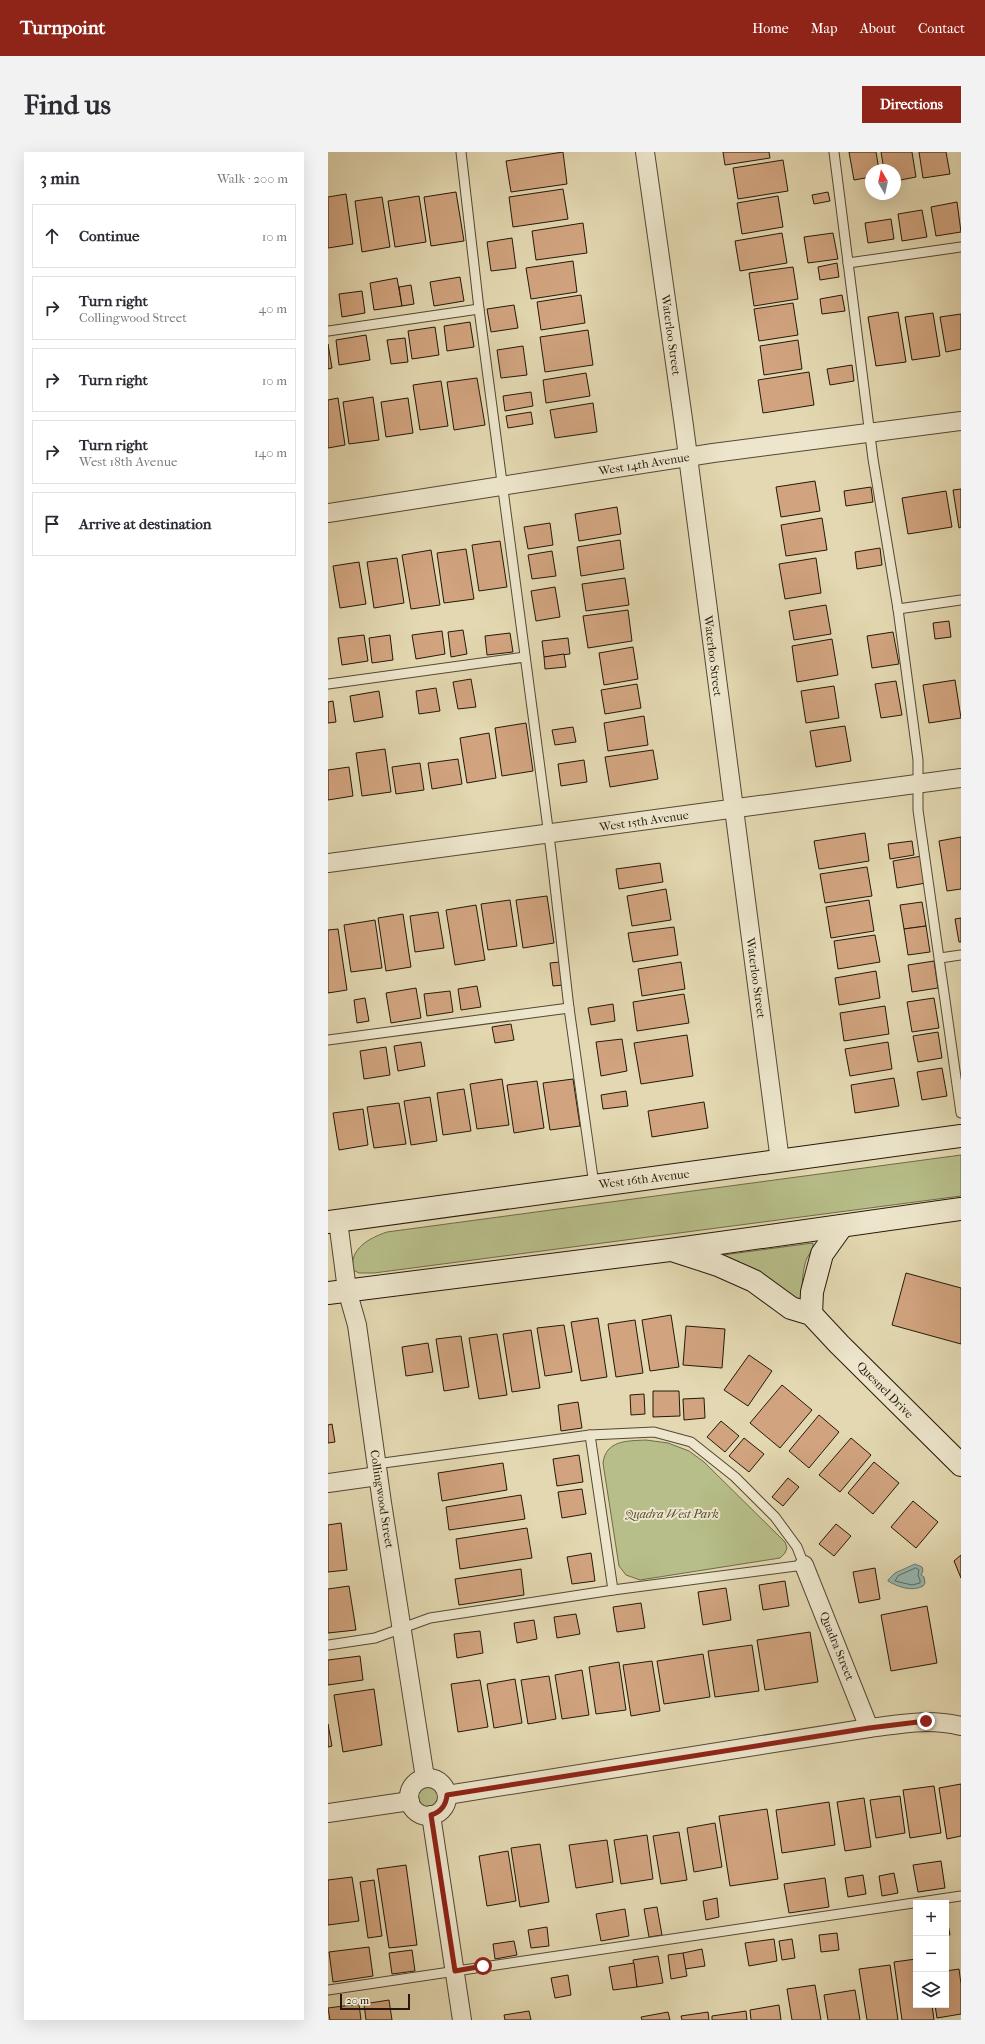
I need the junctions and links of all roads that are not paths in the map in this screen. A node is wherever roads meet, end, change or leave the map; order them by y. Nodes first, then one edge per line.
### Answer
1 (461, 152) edge
2 (645, 152) edge
3 (834, 152) edge
4 (961, 247) edge
5 (848, 263) junction
6 (479, 309) junction
7 (328, 331) edge
8 (961, 420) edge
9 (869, 433) junction
10 (688, 458) junction
11 (502, 486) junction
12 (328, 513) edge
13 (961, 600) edge
14 (898, 609) junction
15 (525, 657) junction
16 (328, 684) edge
17 (961, 778) edge
18 (918, 784) junction
19 (733, 809) junction
20 (548, 834) junction
21 (328, 863) edge
22 (961, 955) edge
23 (940, 958) junction
24 (570, 1008) junction
25 (328, 1040) edge
26 (961, 1113) edge
27 (961, 1136) edge
28 (780, 1161) junction
29 (594, 1185) junction
30 (961, 1209) edge
31 (333, 1221) edge
32 (842, 1226) junction
33 (670, 1250) junction
34 (338, 1292) edge
35 (811, 1314) junction
36 (590, 1435) junction
37 (961, 1465) edge
38 (377, 1470) junction
39 (328, 1483) edge
40 (804, 1565) junction
41 (613, 1590) junction
42 (402, 1629) junction
43 (328, 1645) edge
44 (961, 1726) edge
45 (869, 1728) junction
46 (426, 1778) junction
47 (447, 1795) junction
48 (410, 1801) junction
49 (328, 1813) edge
50 (431, 1815) junction
51 (961, 1896) edge
52 (455, 1971) junction
53 (328, 1990) edge
54 (462, 2020) edge

1 - 6 lane
2 - 10 street, Waterloo Street
3 - 5 lane
4 - 5 lane
5 - 9 lane
6 - 7 lane
6 - 11 lane
8 - 9 street, West 14th Avenue
9 - 10 street, West 14th Avenue
9 - 14 lane
10 - 11 street, West 14th Avenue
10 - 19 street, Waterloo Street
11 - 12 street, West 14th Avenue
11 - 15 lane
13 - 14 lane
14 - 18 lane
15 - 16 lane
15 - 20 lane
17 - 18 street, West 15th Avenue
18 - 19 street, West 15th Avenue
18 - 23 lane
19 - 20 street, West 15th Avenue
19 - 28 street, Waterloo Street
20 - 21 street, West 15th Avenue
20 - 24 lane
22 - 23 lane
23 - 26 lane
24 - 25 lane
24 - 29 lane
27 - 28 main road, West 16th Avenue
28 - 29 main road, West 16th Avenue
29 - 31 main road, West 16th Avenue
30 - 32 main road
31 - 34 street, Collingwood Street
32 - 33 main road
32 - 35 main road
33 - 34 main road
33 - 35 main road, Quesnel Drive
34 - 38 street, Collingwood Street
35 - 37 main road, Quesnel Drive
36 - 38 lane
36 - 40 lane
36 - 41 lane
38 - 39 street
38 - 42 street, Collingwood Street
40 - 41 lane
40 - 45 street, Quadra Street
41 - 42 lane
42 - 43 lane
42 - 46 street, Collingwood Street
44 - 45 street
45 - 47 street
46 - 47 street
46 - 48 street
47 - 50 street
48 - 49 street
48 - 50 street
50 - 52 street
51 - 52 lane
52 - 53 lane
52 - 54 street

